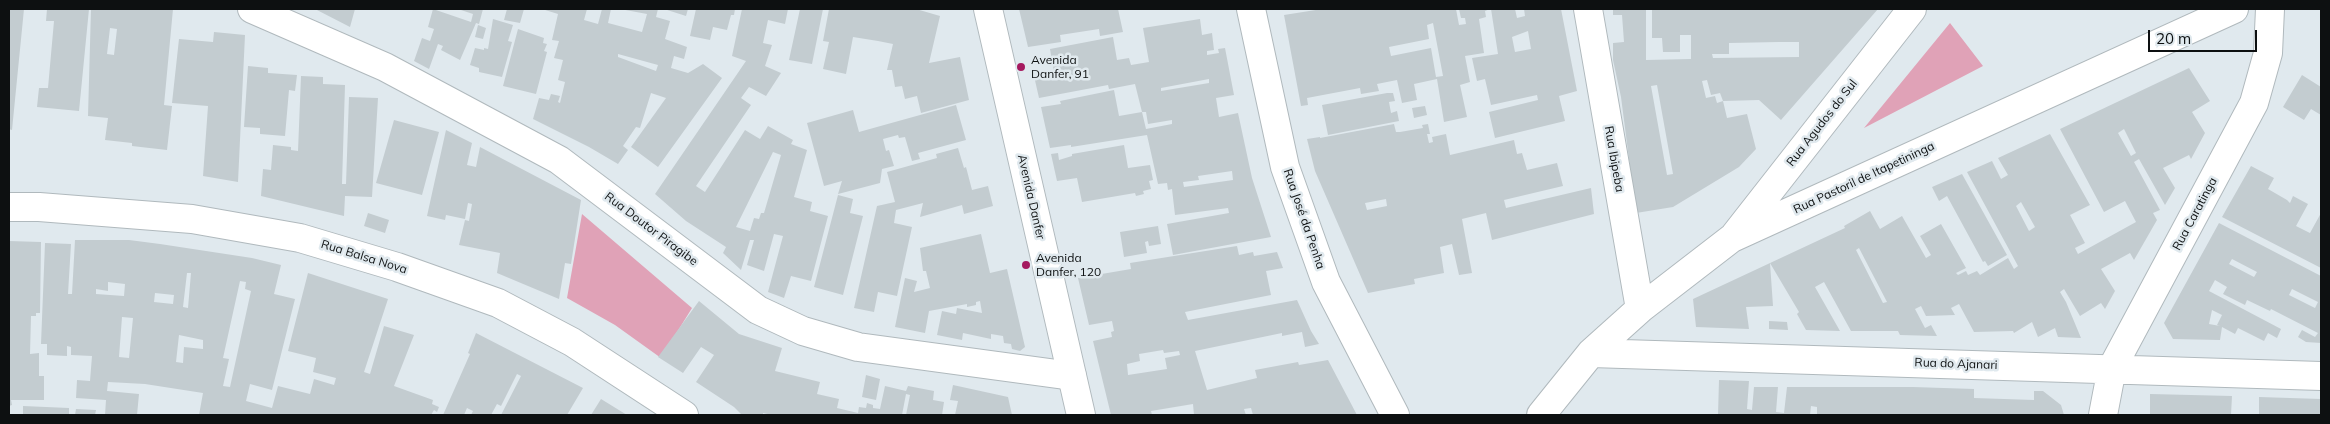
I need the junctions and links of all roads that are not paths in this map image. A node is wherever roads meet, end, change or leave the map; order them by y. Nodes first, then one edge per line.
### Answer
1 (252, 9) edge
2 (988, 9) edge
3 (1251, 9) edge
4 (1588, 9) edge
5 (1912, 9) edge
6 (2234, 9) edge
7 (2270, 9) edge
8 (9, 207) edge
9 (1732, 238) junction
10 (1640, 309) junction
11 (1591, 353) junction
12 (2112, 368) junction
13 (1072, 376) junction
14 (2321, 376) edge
15 (684, 415) edge
16 (1081, 415) edge
17 (1395, 415) edge
18 (1541, 415) edge
19 (2103, 415) edge

1 - 13 street, Rua Doutor Piragibe
2 - 13 street, Avenida Danfer
3 - 17 street, Rua José da Penha
4 - 10 street, Rua Ibipeba
5 - 9 street, Rua Agudos do Sul
6 - 9 street, Rua Pastoril de Itapetininga
7 - 12 street, Rua Caratinga
8 - 15 street, Rua Balsa Nova
9 - 10 street, Rua Pastoril de Itapetininga
10 - 11 street, Rua Pastoril de Itapetininga
11 - 12 street, Rua do Ajanari
11 - 18 street, Rua Pastoril de Itapetininga
12 - 14 street, Rua do Ajanari
12 - 19 street, Rua Caratinga
13 - 16 street, Avenida Danfer

